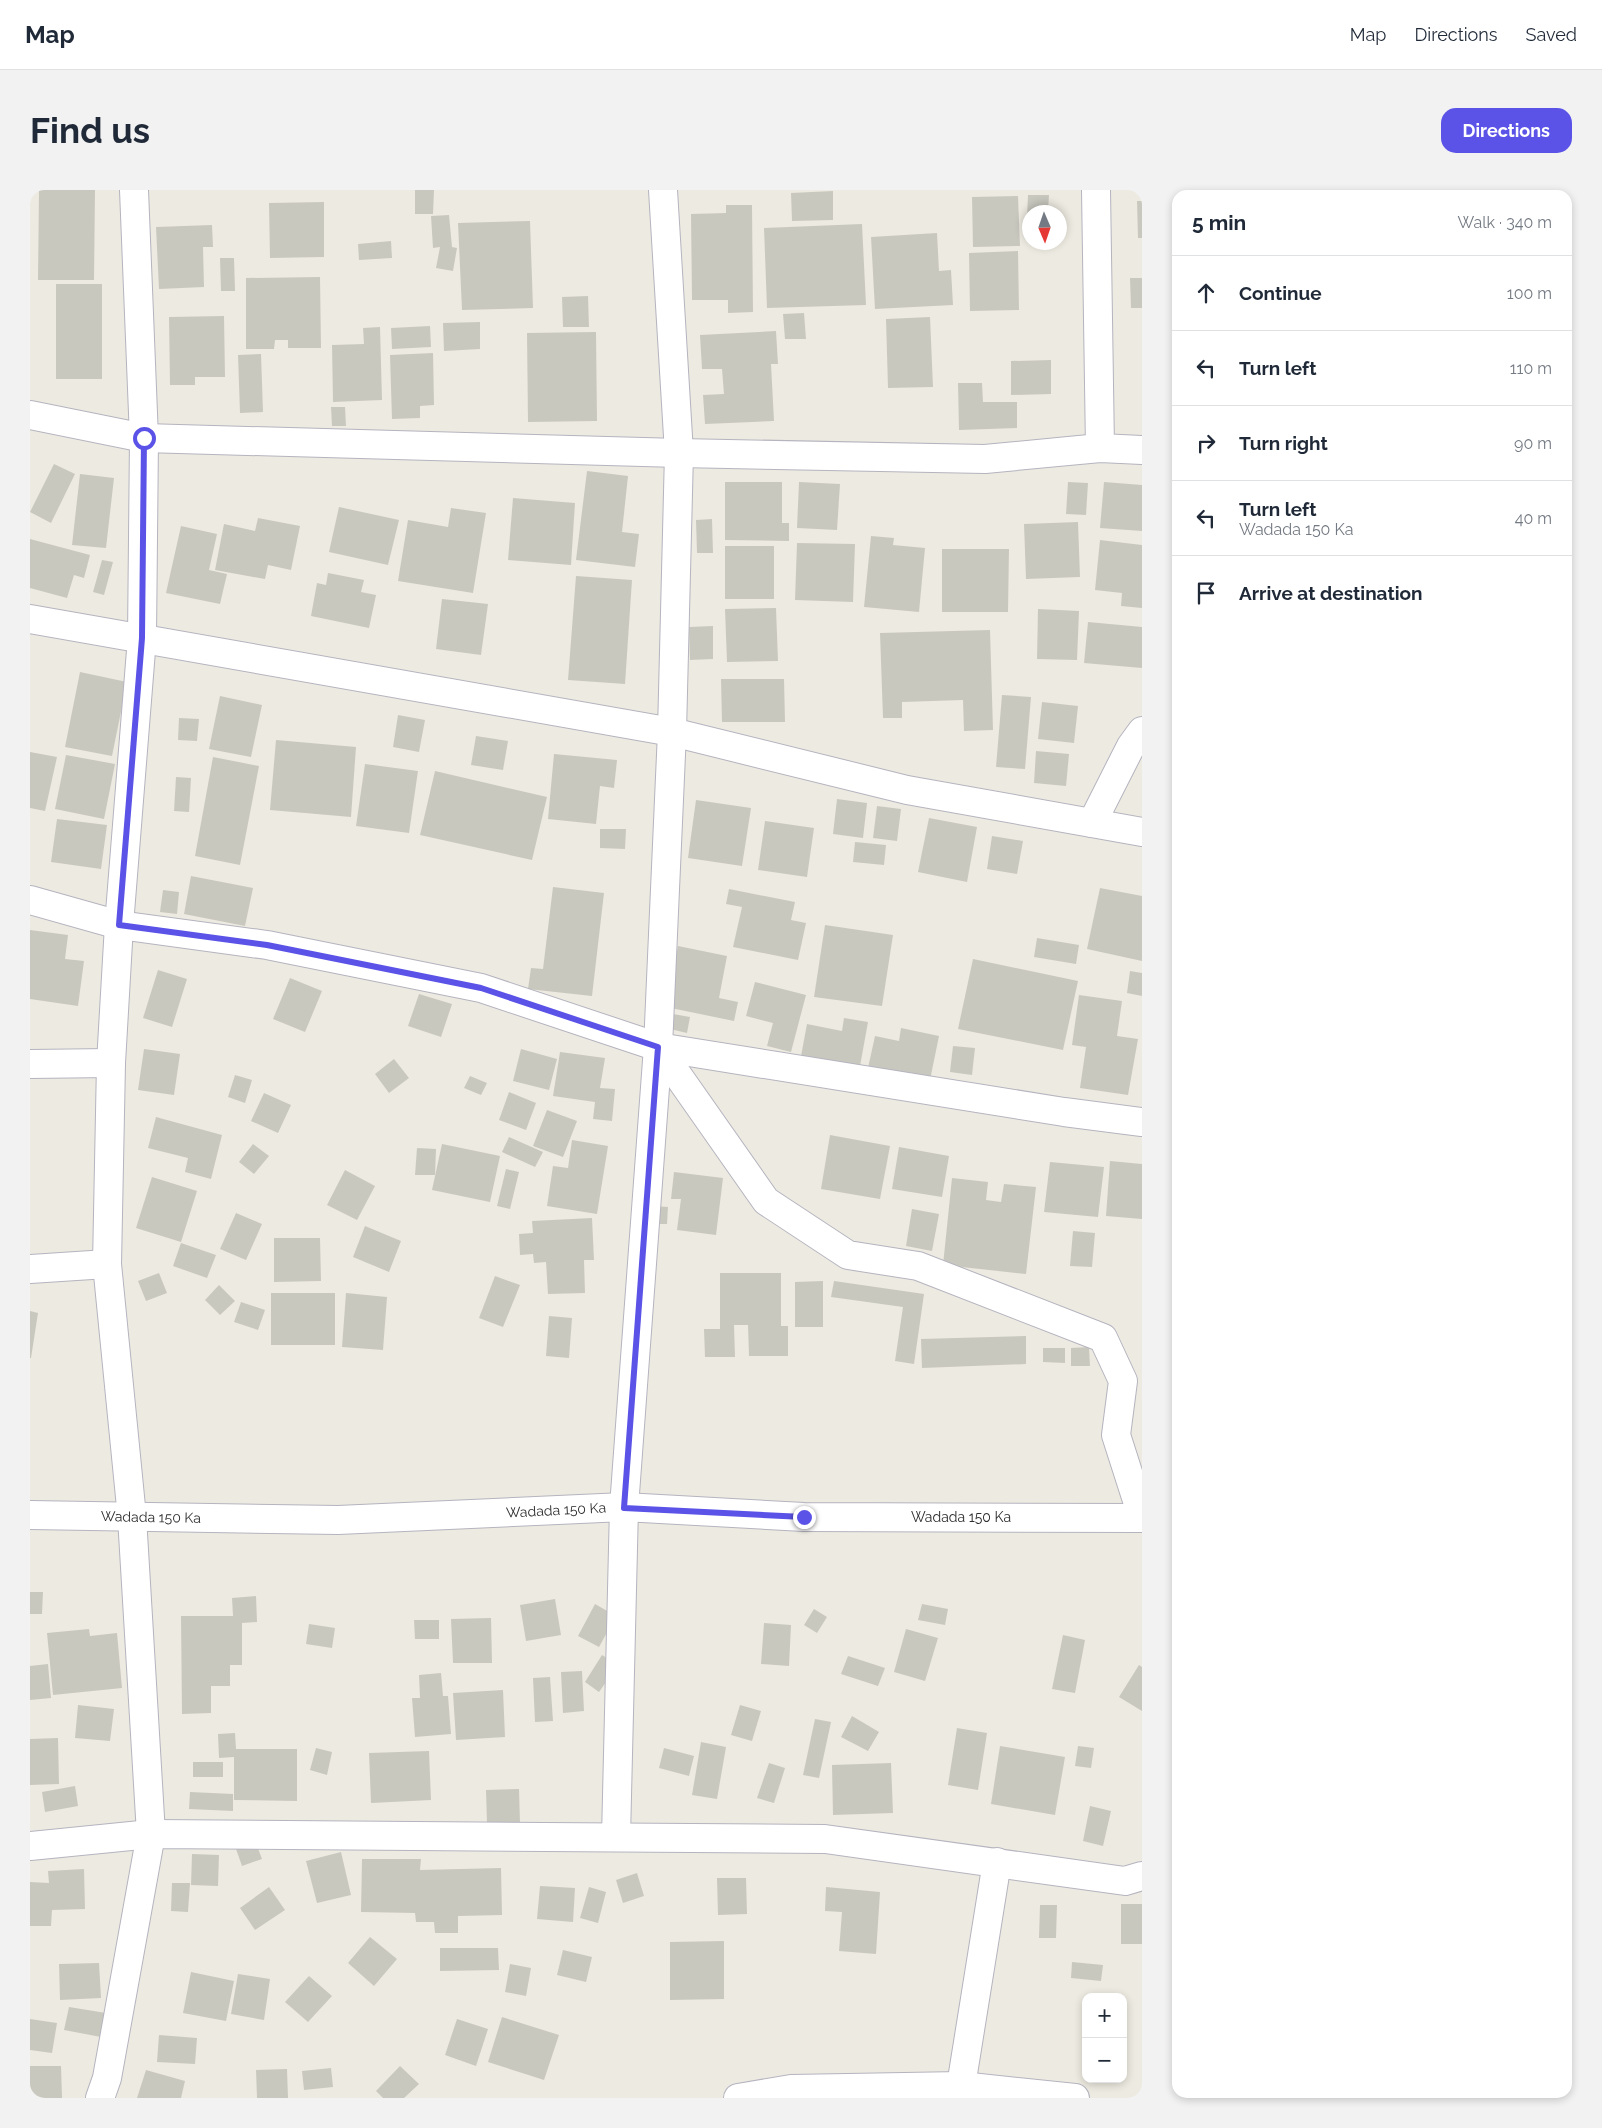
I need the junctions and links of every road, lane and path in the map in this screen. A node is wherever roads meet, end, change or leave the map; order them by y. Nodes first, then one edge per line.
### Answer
1 (134, 190) edge
2 (663, 190) edge
3 (1096, 190) edge
4 (30, 415) edge
5 (144, 438) junction
6 (1100, 448) junction
7 (1142, 450) edge
8 (679, 453) junction
9 (30, 619) edge
10 (142, 638) junction
11 (1142, 731) edge
12 (672, 732) junction
13 (1092, 823) junction
14 (1142, 832) edge
15 (30, 900) edge
16 (119, 925) junction
17 (658, 1047) junction
18 (111, 1062) junction
19 (30, 1064) edge
20 (1142, 1122) edge
21 (107, 1264) junction
22 (30, 1269) edge
23 (624, 1508) junction
24 (30, 1515) edge
25 (132, 1517) junction
26 (1142, 1517) edge
27 (151, 1834) junction
28 (616, 1837) junction
29 (30, 1846) edge
30 (997, 1862) junction
31 (1142, 1876) edge
32 (961, 2086) junction
33 (100, 2098) edge
34 (738, 2098) edge
35 (1075, 2098) edge

1 - 5 street
2 - 8 street
3 - 6 street
4 - 5 street
5 - 8 street
5 - 10 street
6 - 7 street
6 - 8 street
8 - 12 street
9 - 10 street
10 - 12 street
10 - 16 street
11 - 13 street
12 - 13 street
12 - 17 street
13 - 14 street
15 - 16 street
16 - 17 street
16 - 18 street
17 - 20 street
17 - 23 street
17 - 26 street
18 - 19 street
18 - 21 street
21 - 22 street
21 - 25 street
23 - 25 street, Wadada 150 Ka
23 - 26 street, Wadada 150 Ka
23 - 28 street
24 - 25 street, Wadada 150 Ka
25 - 27 street
27 - 28 street
27 - 29 street
27 - 33 street
28 - 30 street
30 - 31 street
30 - 32 street
32 - 34 street
32 - 35 street

